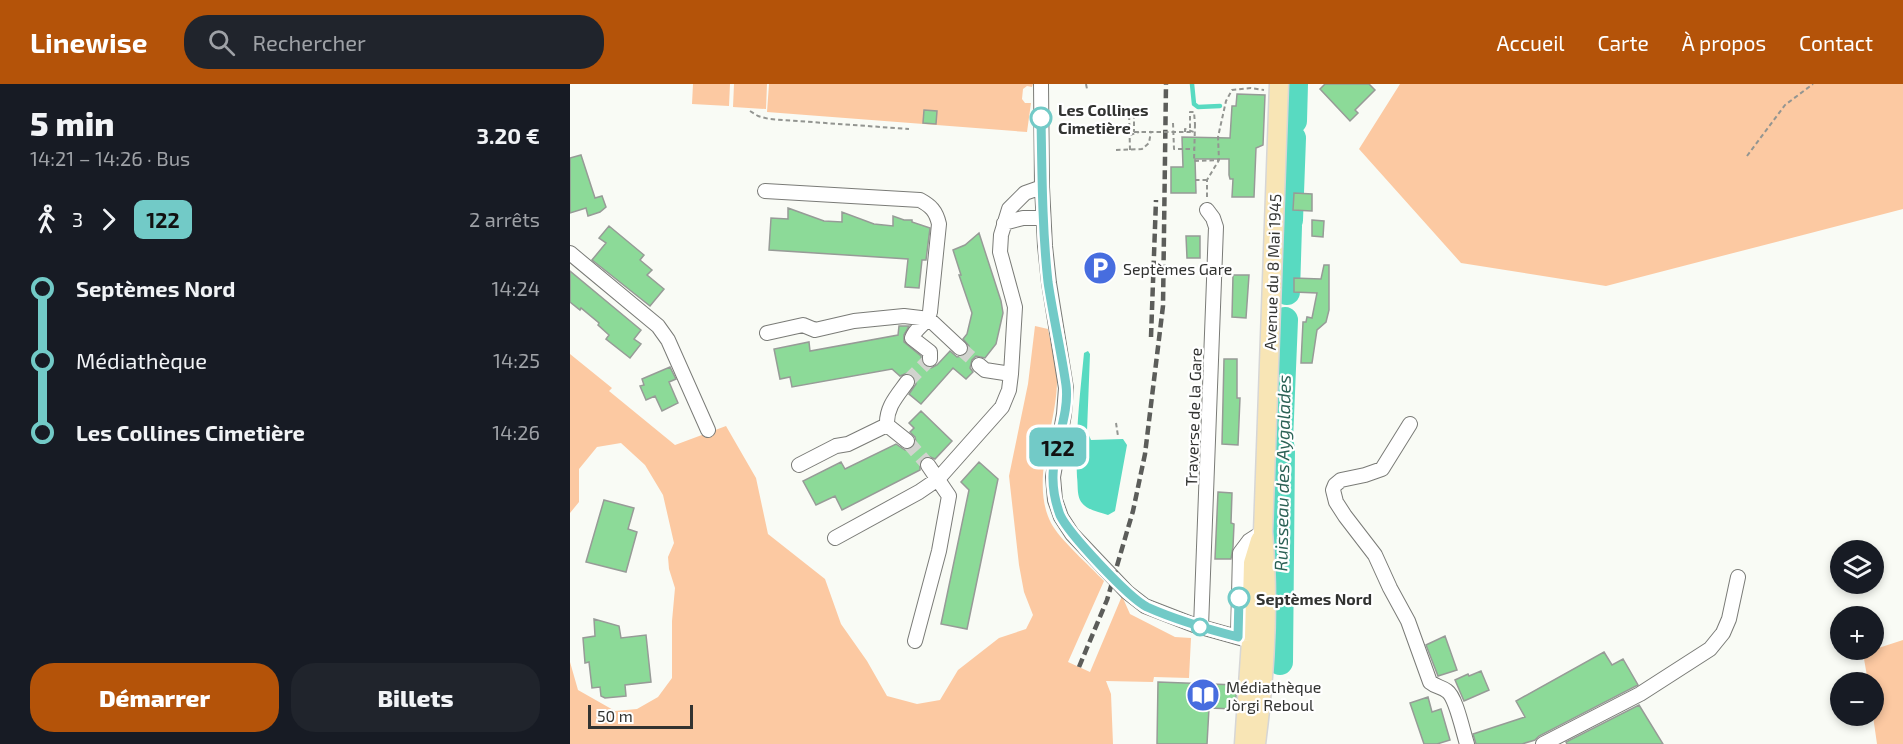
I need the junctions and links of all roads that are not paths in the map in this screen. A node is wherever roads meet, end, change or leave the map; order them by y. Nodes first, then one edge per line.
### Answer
1 (1041, 84) edge
2 (1279, 88) edge
3 (1042, 187) junction
4 (765, 191) dead end
5 (1207, 210) road end
6 (1043, 218) junction
7 (1004, 223) junction
8 (570, 254) edge
9 (929, 319) junction
10 (767, 333) dead end
11 (960, 348) tunnel mouth
12 (930, 359) dead end
13 (979, 365) tunnel mouth
14 (1011, 374) junction
15 (907, 382) tunnel mouth
16 (1410, 424) dead end
17 (887, 425) junction
18 (708, 430) dead end
19 (907, 441) tunnel mouth
20 (799, 465) dead end
21 (928, 465) tunnel mouth
22 (938, 479) junction
23 (1263, 532) junction
24 (836, 538) dead end
25 (1738, 577) dead end
26 (1201, 627) junction
27 (915, 640) dead end
28 (1251, 640) junction
29 (1244, 744) edge
30 (1256, 744) edge
31 (1467, 744) edge
32 (1544, 744) edge

1 - 3 street
2 - 23 main road, Avenue du 8 Mai 1945
3 - 6 street
3 - 7 street
4 - 9 street
5 - 26 street, Traverse de la Gare
6 - 7 street
6 - 26 street
7 - 14 street
8 - 18 street
9 - 10 street
9 - 11 street
9 - 12 street
13 - 14 street
14 - 22 street
15 - 17 street
16 - 31 street
17 - 19 street
17 - 20 street
21 - 22 street
22 - 24 street
22 - 27 street
23 - 28 main road, Avenue du 8 Mai 1945
23 - 28 street
25 - 32 street
26 - 28 street
28 - 29 main road, Avenue du 8 Mai 1945
28 - 30 main road, Avenue du 8 Mai 1945

